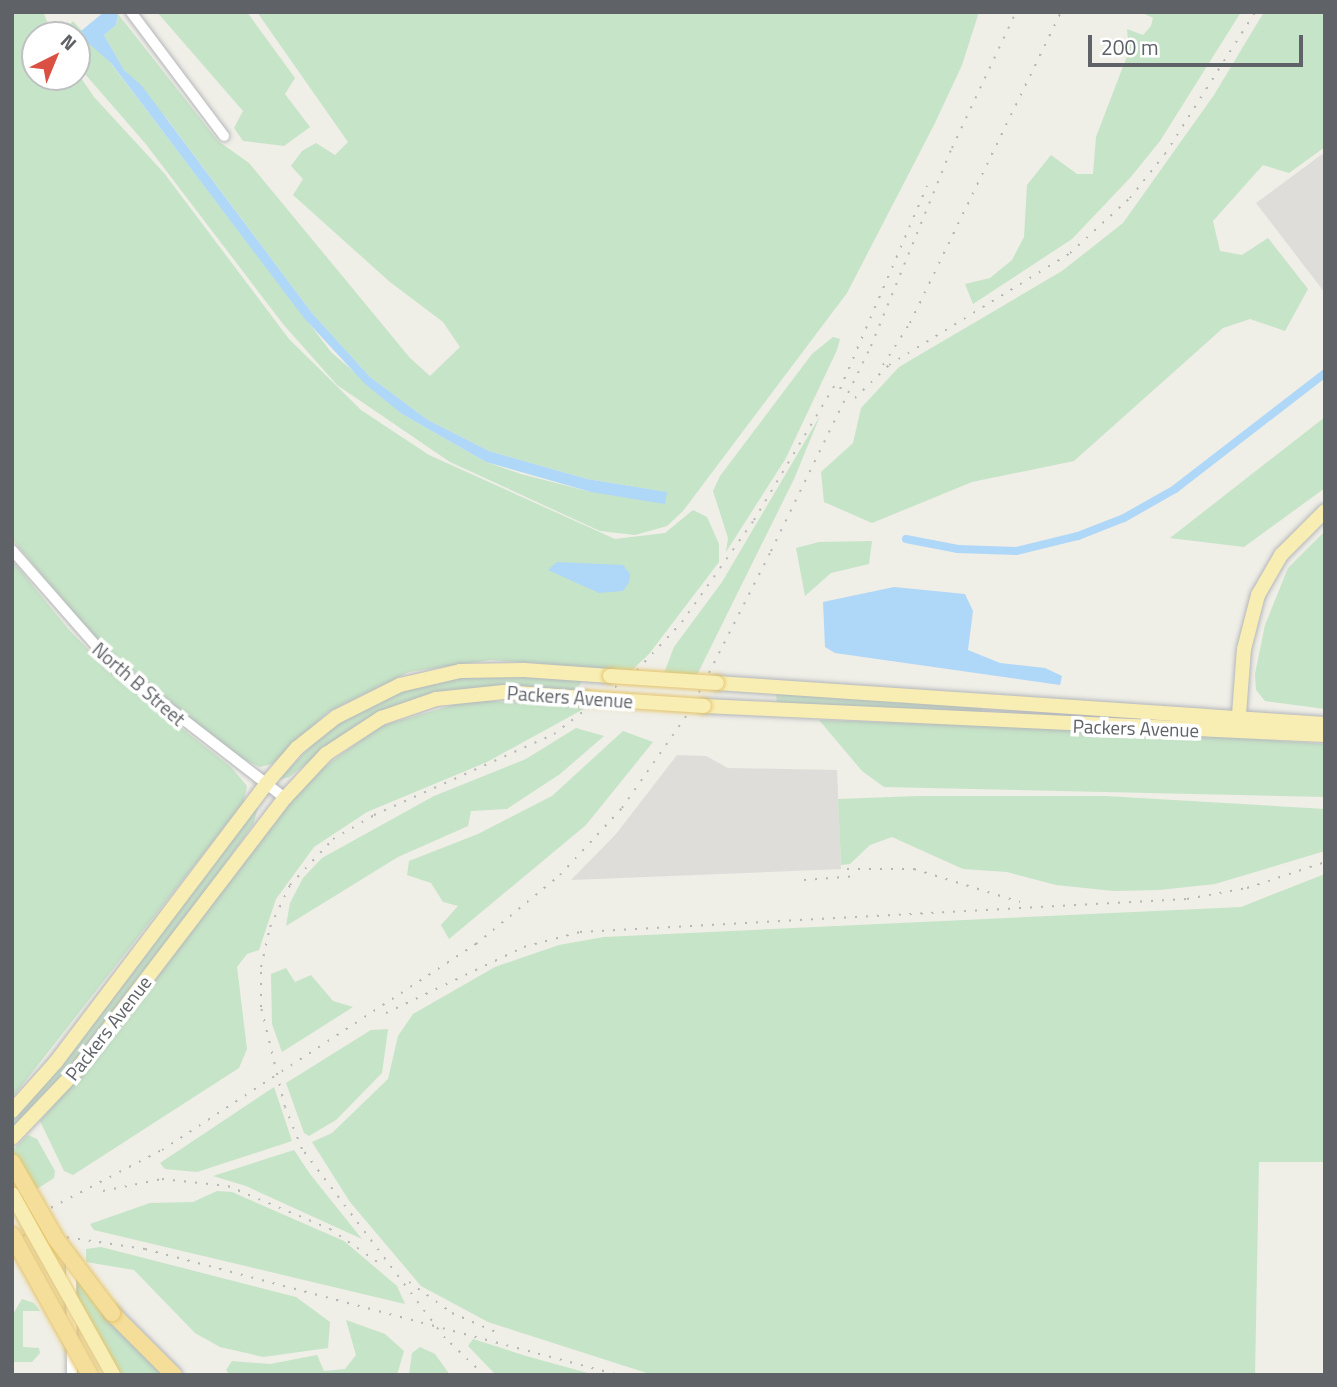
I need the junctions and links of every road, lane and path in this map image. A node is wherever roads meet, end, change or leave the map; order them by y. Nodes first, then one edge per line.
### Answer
1 (131, 12) edge
2 (224, 136) dead end
3 (1325, 511) edge
4 (12, 550) edge
5 (1325, 724) edge
6 (1238, 725) junction
7 (1325, 735) edge
8 (266, 784) junction
9 (285, 798) junction
10 (12, 1111) edge
11 (12, 1138) edge
12 (12, 1162) edge
13 (12, 1194) edge
14 (12, 1208) edge
15 (12, 1234) edge
16 (71, 1257) dead end
17 (72, 1375) edge
18 (90, 1375) edge
19 (105, 1375) edge
20 (113, 1375) edge
21 (174, 1375) edge

1 - 2 street
3 - 6 main road
4 - 8 street, North B Street
5 - 6 main road, Packers Avenue
6 - 7 main road, Packers Avenue
6 - 8 main road, Packers Avenue, bridge
6 - 9 main road, Packers Avenue, bridge
8 - 9 street, North B Street
8 - 10 main road, Packers Avenue
9 - 11 main road, Packers Avenue
12 - 21 highway, bridge
13 - 20 main road, bridge
14 - 19 main road
15 - 18 highway, bridge
16 - 17 street

